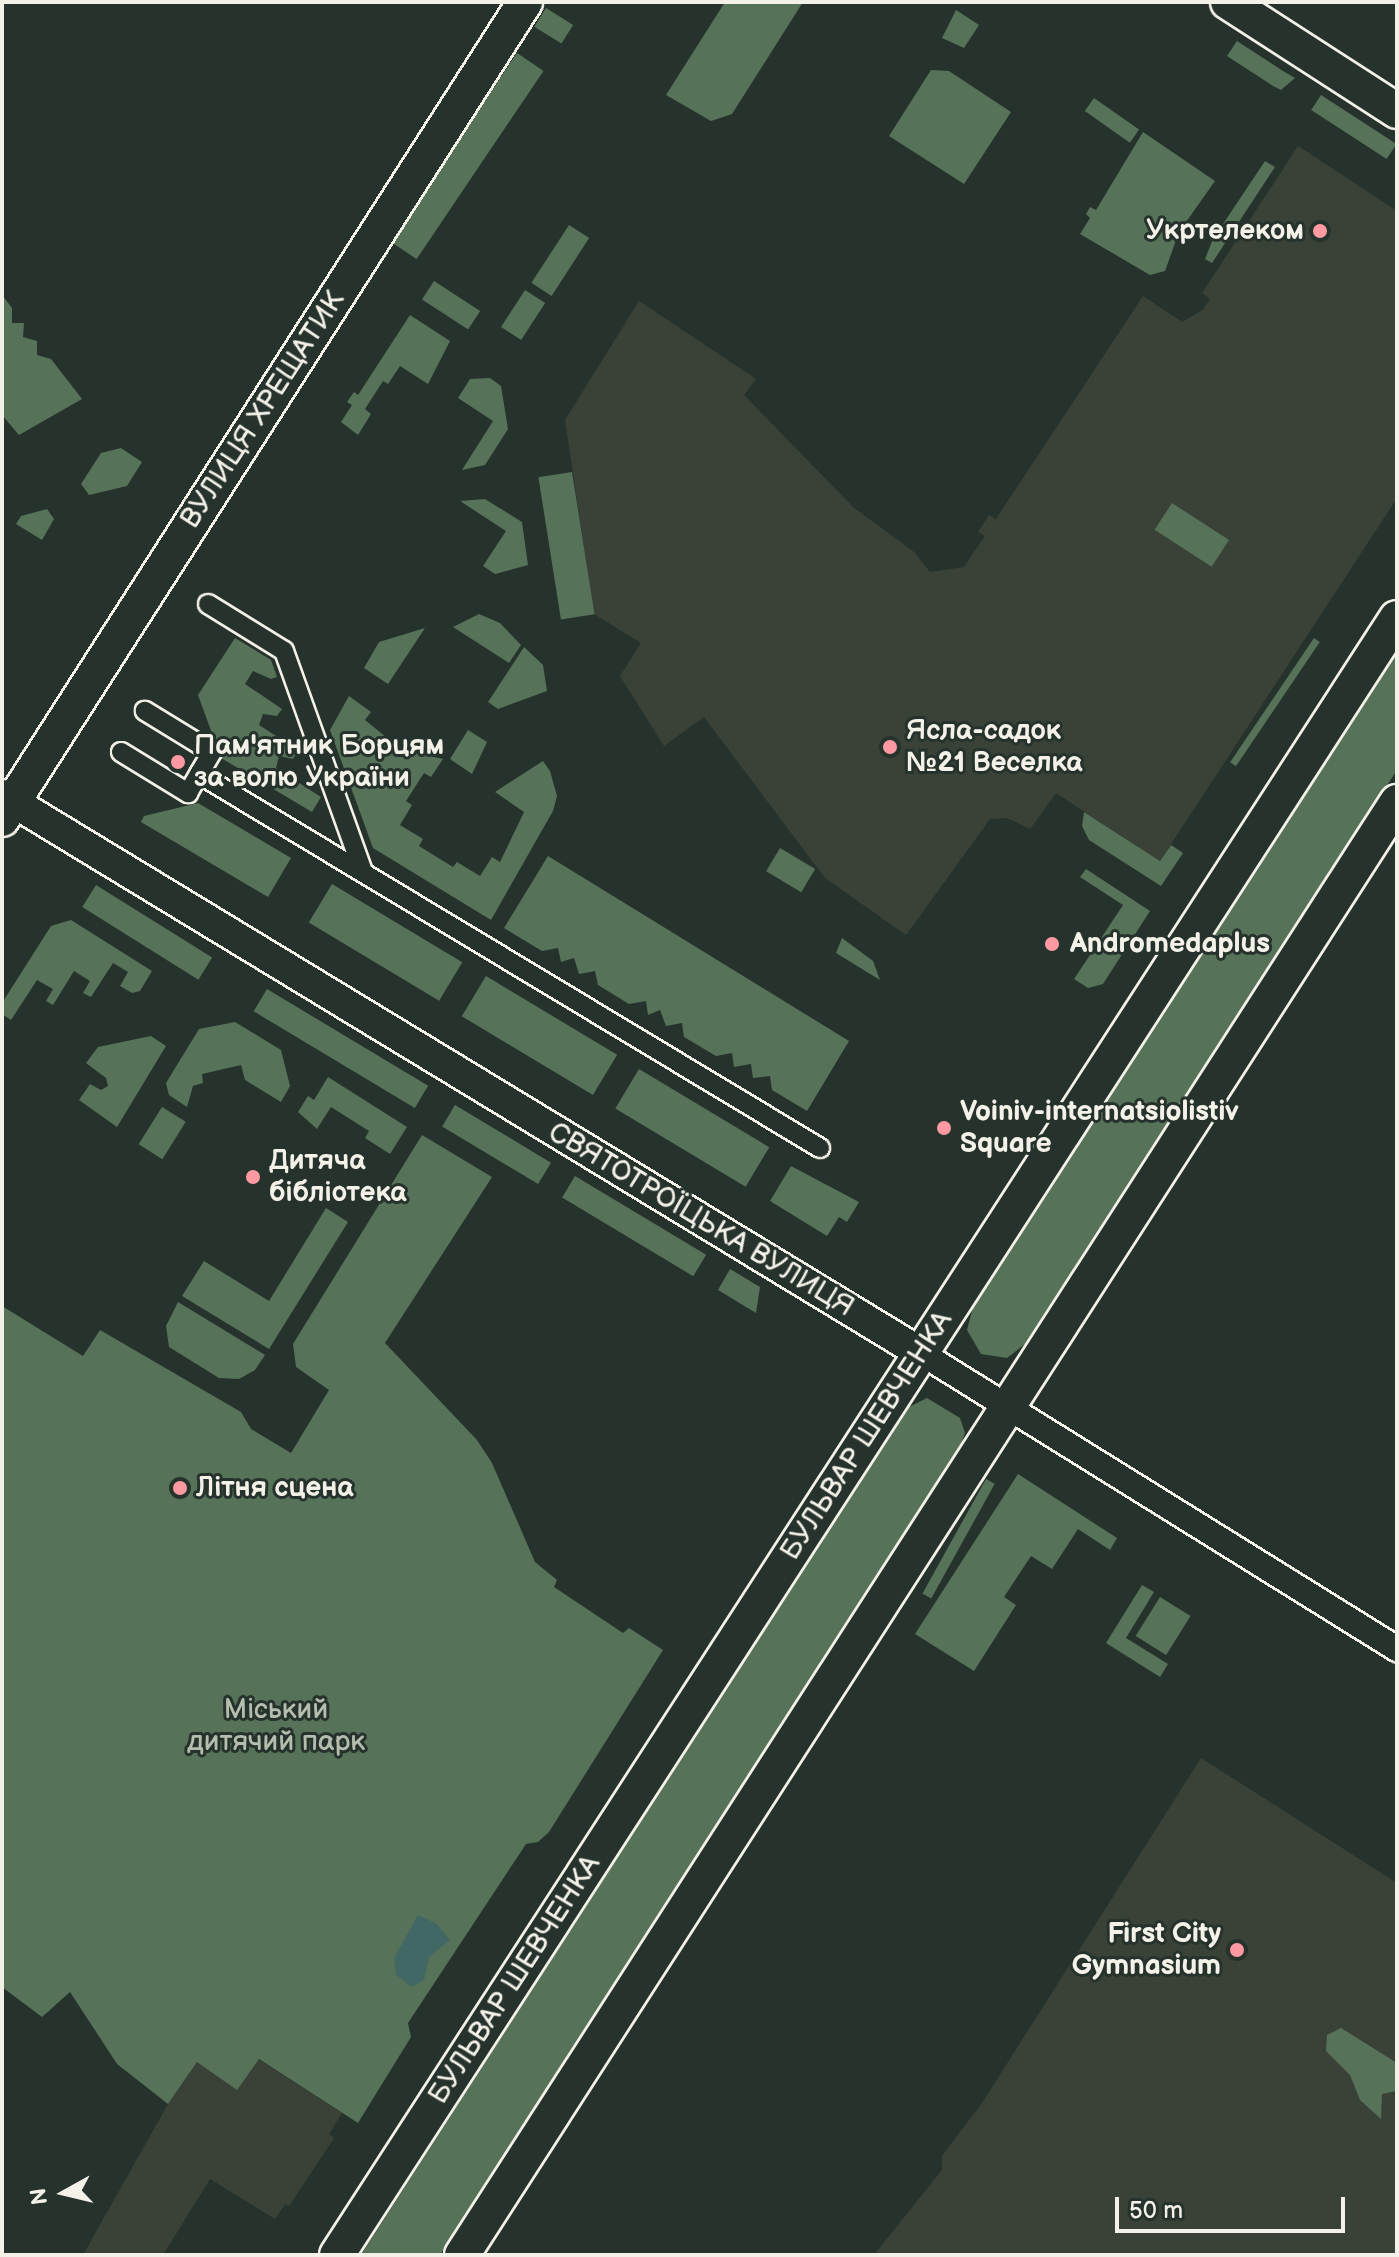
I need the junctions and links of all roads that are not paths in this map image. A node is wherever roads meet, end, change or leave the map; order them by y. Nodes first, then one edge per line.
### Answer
1 (525, 2) edge
2 (1228, 2) edge
3 (1397, 111) edge
4 (208, 604) dead end
5 (1397, 618) edge
6 (145, 711) dead end
7 (121, 752) dead end
8 (199, 774) junction
9 (1397, 802) edge
10 (6, 805) edge
11 (363, 872) junction
12 (820, 1148) dead end
13 (921, 1353) junction
14 (1009, 1405) junction
15 (1397, 1649) edge
16 (337, 2255) edge
17 (462, 2255) edge

1 - 10 main road, ВУЛИЦЯ ХРЕЩАТИК
2 - 3 main road
4 - 11 street
5 - 13 main road, БУЛЬВАР ШЕВЧЕНКА
6 - 8 street
7 - 8 street
8 - 11 street
9 - 14 main road
10 - 13 street, СВЯТОТРОЇЦЬКА ВУЛИЦЯ
11 - 12 street
13 - 14 street, СВЯТОТРОЇЦЬКА ВУЛИЦЯ
13 - 16 main road, БУЛЬВАР ШЕВЧЕНКА
14 - 15 street, СВЯТОТРОЇЦЬКА ВУЛИЦЯ
14 - 17 main road

